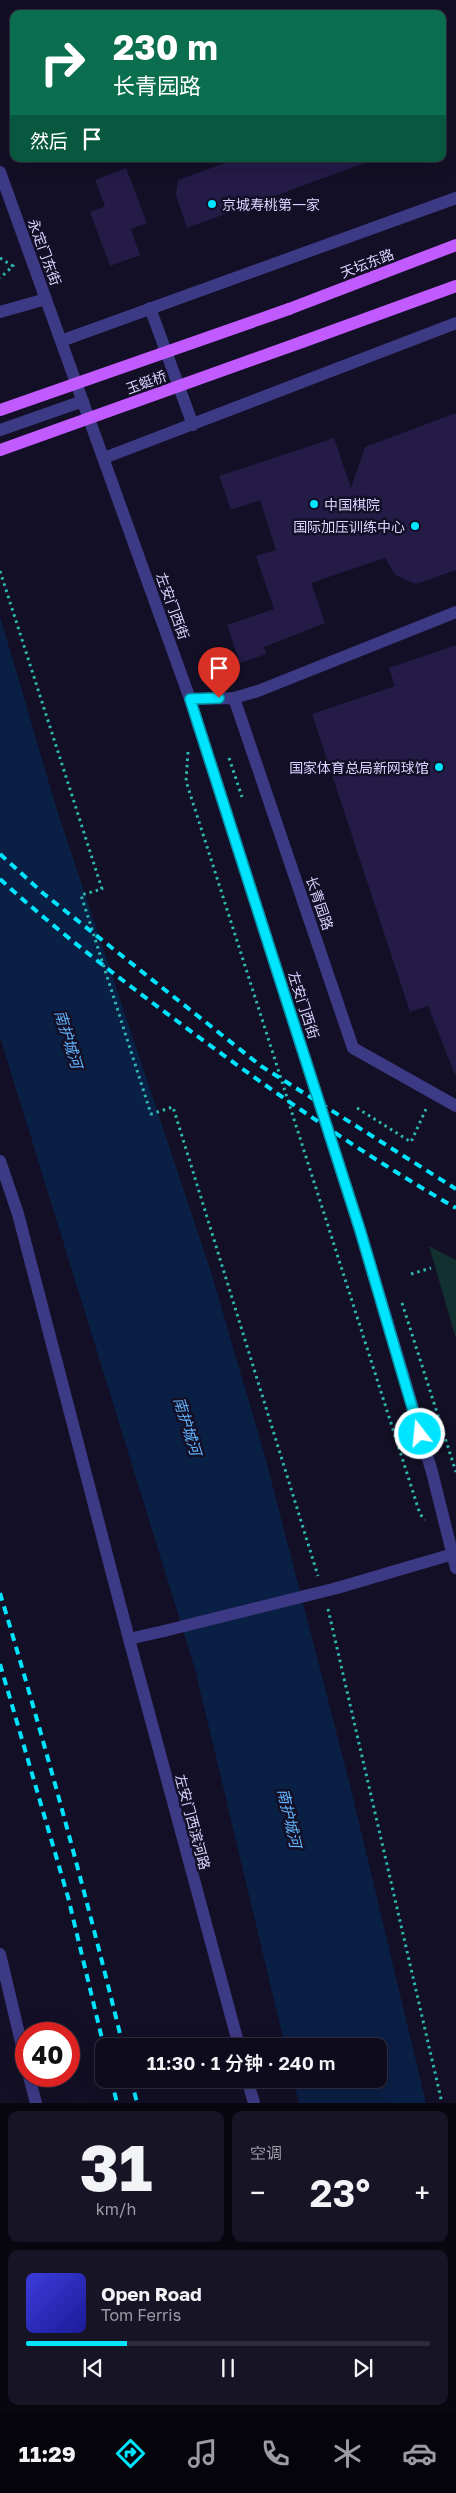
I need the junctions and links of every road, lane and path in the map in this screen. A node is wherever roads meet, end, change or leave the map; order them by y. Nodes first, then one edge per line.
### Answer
1 (0, 172) edge
2 (456, 198) edge
3 (456, 245) edge
4 (0, 258) edge
5 (0, 278) edge
6 (456, 286) edge
7 (46, 299) junction
8 (150, 308) junction
9 (289, 309) joint
10 (0, 312) edge
11 (456, 323) edge
12 (62, 341) junction
13 (83, 401) junction
14 (0, 410) edge
15 (193, 425) junction
16 (0, 430) edge
17 (0, 450) edge
18 (104, 458) junction
19 (0, 570) edge
20 (456, 612) edge
21 (234, 698) junction
22 (190, 699) junction
23 (188, 744) dead end
24 (456, 1106) edge
25 (358, 1108) dead end
26 (426, 1109) dead end
27 (0, 1161) edge
28 (431, 1268) dead end
29 (411, 1274) dead end
30 (410, 1478) dead end
31 (453, 1554) junction
32 (456, 1568) edge
33 (320, 1581) dead end
34 (325, 1600) dead end
35 (129, 1639) junction
36 (0, 1954) edge
37 (16, 2022) edge
38 (237, 2038) edge
39 (32, 2087) edge
40 (250, 2088) edge
41 (36, 2103) edge
42 (254, 2103) edge
43 (442, 2103) edge

1 - 7 street, 永定门东街
2 - 8 street
3 - 9 main road, 天坛东路
4 - 5 path
6 - 17 main road, 玉蜓桥, bridge
7 - 10 street
7 - 12 street, 永定门东街
8 - 12 street
8 - 15 street
9 - 14 main road, 玉蜓桥, bridge
11 - 15 street
12 - 13 street, 永定门东街
13 - 16 street
13 - 18 street, 左安门西街
15 - 18 street
18 - 22 street, 左安门西街
19 - 33 path
20 - 21 street
21 - 22 street
21 - 24 street, 长青园路
22 - 31 street, 左安门西街
23 - 30 path
25 - 26 path
27 - 35 street, 左安门西滨河路
28 - 29 path
31 - 32 street, 左安门西街
31 - 35 street, bridge
34 - 43 path
35 - 38 street, 左安门西滨河路
36 - 37 street
39 - 41 street
40 - 42 street

